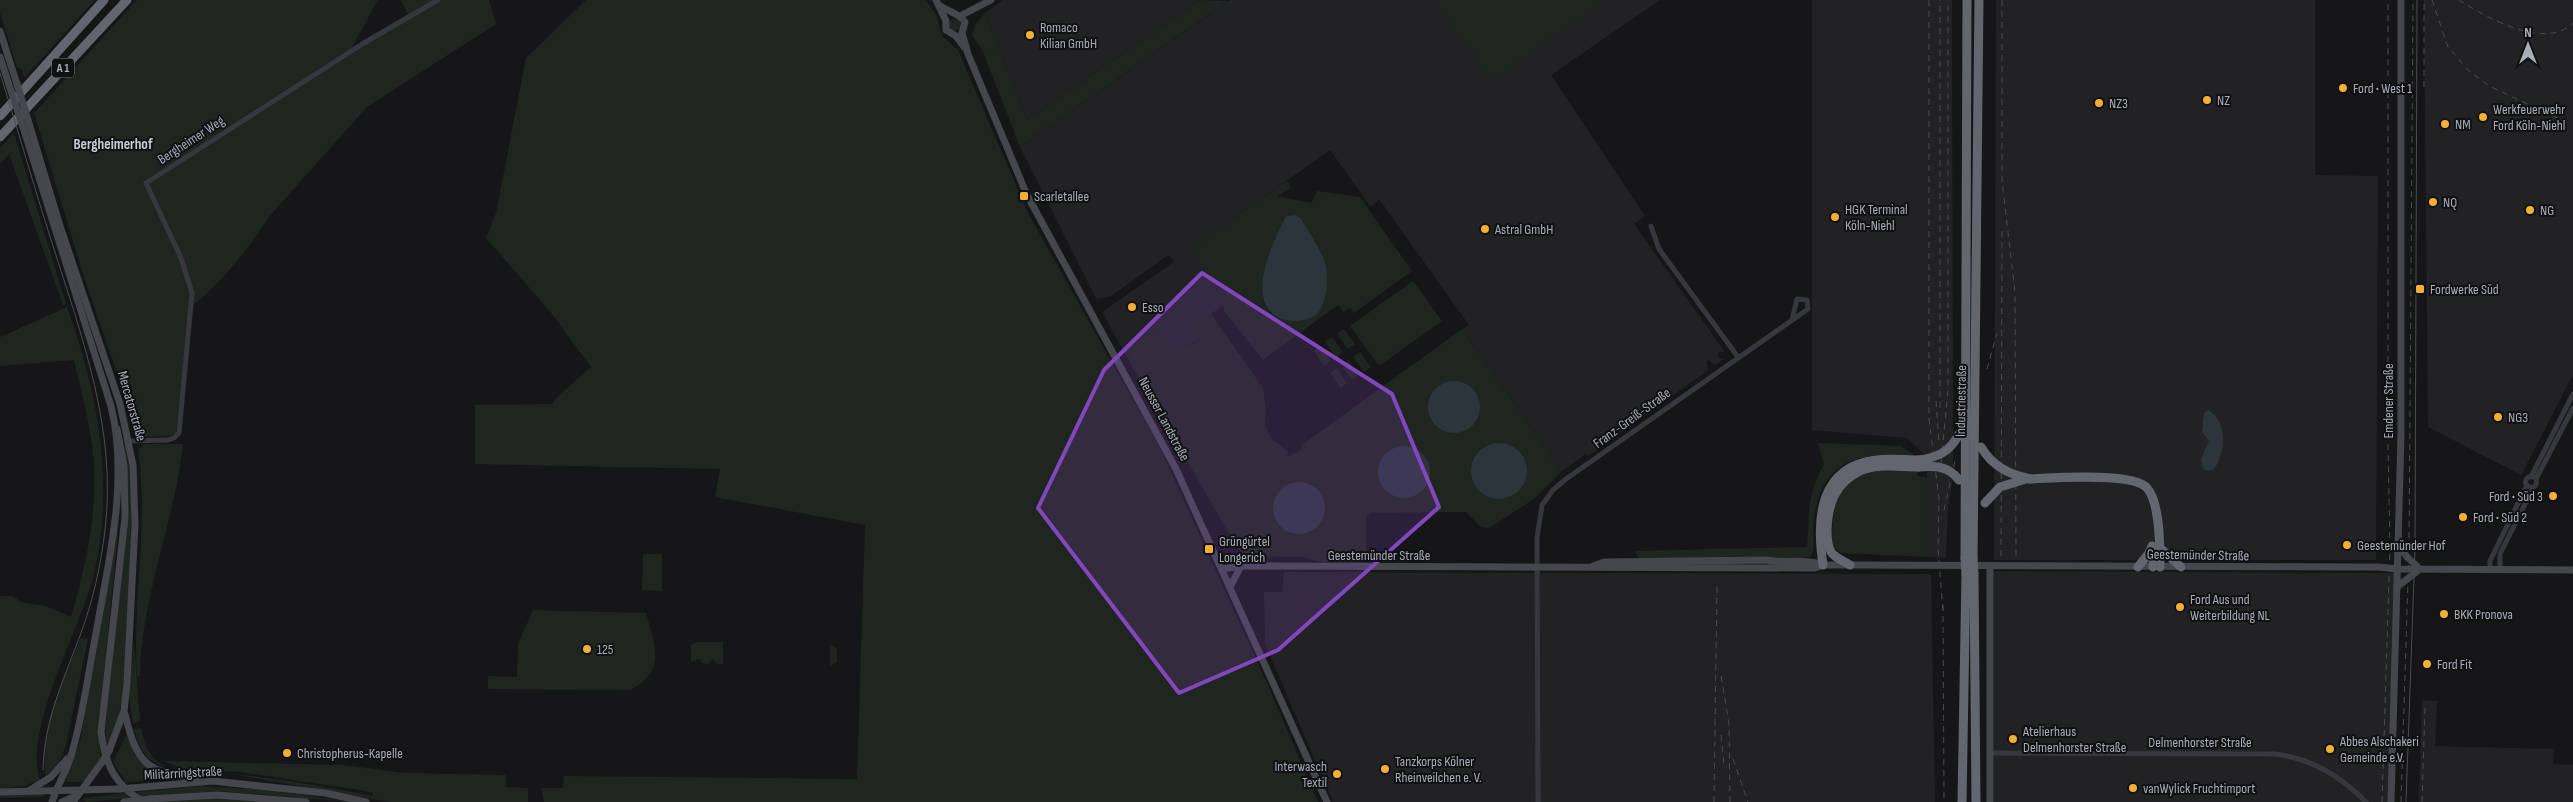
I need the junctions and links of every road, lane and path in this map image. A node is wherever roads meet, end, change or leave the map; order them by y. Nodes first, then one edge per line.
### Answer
1 (104, 0) edge
2 (127, 0) edge
3 (438, 0) edge
4 (991, 0) edge
5 (1967, 0) edge
6 (1979, 0) edge
7 (2401, 0) edge
8 (937, 2) edge
9 (960, 18) junction
10 (946, 21) junction
11 (0, 31) edge
12 (959, 34) junction
13 (0, 57) edge
14 (0, 116) edge
15 (0, 137) edge
16 (1651, 226) dead end
17 (1792, 320) dead end
18 (1966, 353) junction
19 (1738, 357) junction
20 (1974, 394) junction
21 (2573, 394) edge
22 (2573, 408) edge
23 (114, 421) junction
24 (130, 441) junction
25 (1918, 464) junction
26 (2030, 478) junction
27 (2534, 478) junction
28 (2527, 485) junction
29 (2533, 488) junction
30 (1969, 532) junction
31 (2156, 535) junction
32 (1827, 544) junction
33 (2398, 545) junction
34 (2160, 548) junction
35 (1217, 558) junction
36 (1823, 565) junction
37 (1850, 565) junction
38 (1241, 566) junction
39 (2138, 566) junction
40 (1990, 567) junction
41 (2157, 567) junction
42 (2180, 567) junction
43 (1536, 568) junction
44 (1222, 569) junction
45 (2398, 569) junction
46 (2420, 569) junction
47 (2490, 569) junction
48 (2500, 569) junction
49 (2573, 570) edge
50 (1970, 574) junction
51 (1230, 587) junction
52 (2397, 587) junction
53 (124, 711) junction
54 (1990, 753) junction
55 (71, 755) junction
56 (213, 781) junction
57 (28, 791) junction
58 (81, 791) junction
59 (0, 792) edge
60 (55, 798) edge
61 (133, 801) edge
62 (147, 801) edge
63 (73, 802) edge
64 (124, 802) edge
65 (306, 802) edge
66 (366, 802) edge
67 (1327, 802) edge
68 (1538, 802) edge
69 (1962, 802) edge
70 (1976, 802) edge
71 (1990, 802) edge
72 (2366, 802) edge
73 (2390, 802) edge

1 - 14 highway, A 1
2 - 15 highway, A 1
3 - 24 street, Bergheimer Weg
4 - 9 main road
5 - 18 highway, Industriestraße
6 - 20 highway, Industriestraße
7 - 33 main road, Emdener Straße
8 - 9 main road, Neusser Landstraße
8 - 10 main road, Neusser Landstraße
9 - 10 main road
9 - 12 main road
10 - 12 main road, Neusser Landstraße
11 - 24 main road, Mercatorstraße, bridge
12 - 35 main road, Neusser Landstraße
13 - 23 main road, Mercatorstraße, bridge
16 - 19 street
17 - 19 street, Franz-Greiß-Straße
18 - 25 highway, bridge
18 - 30 highway, Industriestraße
19 - 43 street, Franz-Greiß-Straße
20 - 26 highway, bridge
20 - 30 highway, Industriestraße
21 - 27 street
22 - 27 street
23 - 55 main road, Mercatorstraße
23 - 62 main road
24 - 53 main road, Mercatorstraße
25 - 30 highway, bridge
25 - 32 highway
25 - 36 highway
26 - 30 highway, bridge
26 - 31 highway
27 - 28 street
27 - 29 street
28 - 29 street
28 - 47 street
29 - 48 street
30 - 50 highway, Industriestraße, bridge
31 - 34 highway
31 - 39 highway
31 - 41 highway
32 - 36 highway
32 - 37 highway
33 - 45 main road, Emdener Straße
33 - 46 main road
34 - 41 highway
34 - 42 highway
35 - 38 main road
35 - 44 main road, Neusser Landstraße
36 - 37 main road, Geestemünder Straße
36 - 43 main road, Geestemünder Straße
37 - 40 main road, Geestemünder Straße
38 - 43 main road, Geestemünder Straße
38 - 44 main road, Geestemünder Straße
38 - 51 main road
39 - 40 main road, Geestemünder Straße
39 - 41 main road, Geestemünder Straße
40 - 54 main road
41 - 42 main road, Geestemünder Straße
42 - 45 main road, Geestemünder Straße
43 - 68 street
44 - 51 main road, Neusser Landstraße
45 - 46 main road, Geestemünder Straße
45 - 52 main road, Emdener Straße
46 - 47 main road, Geestemünder Straße
46 - 52 main road
47 - 48 main road, Geestemünder Straße
48 - 49 main road, Geestemünder Straße
50 - 69 highway, Industriestraße
50 - 70 highway, Industriestraße
51 - 67 main road, Neusser Landstraße
52 - 73 main road, Emdener Straße
53 - 56 main road
53 - 58 main road, Mercatorstraße, bridge
54 - 71 main road
54 - 72 street, Delmenhorster Straße
55 - 57 main road
55 - 60 main road, Mercatorstraße
56 - 58 main road, Militärringstraße, bridge
56 - 66 main road, Militärringstraße
57 - 59 main road, Militärringstraße
57 - 60 main road, Militärringstraße
58 - 60 main road, Militärringstraße
58 - 60 main road
58 - 63 main road, Mercatorstraße
61 - 62 main road, Militärringstraße, bridge
61 - 64 main road, Militärringstraße
62 - 65 main road, Militärringstraße

